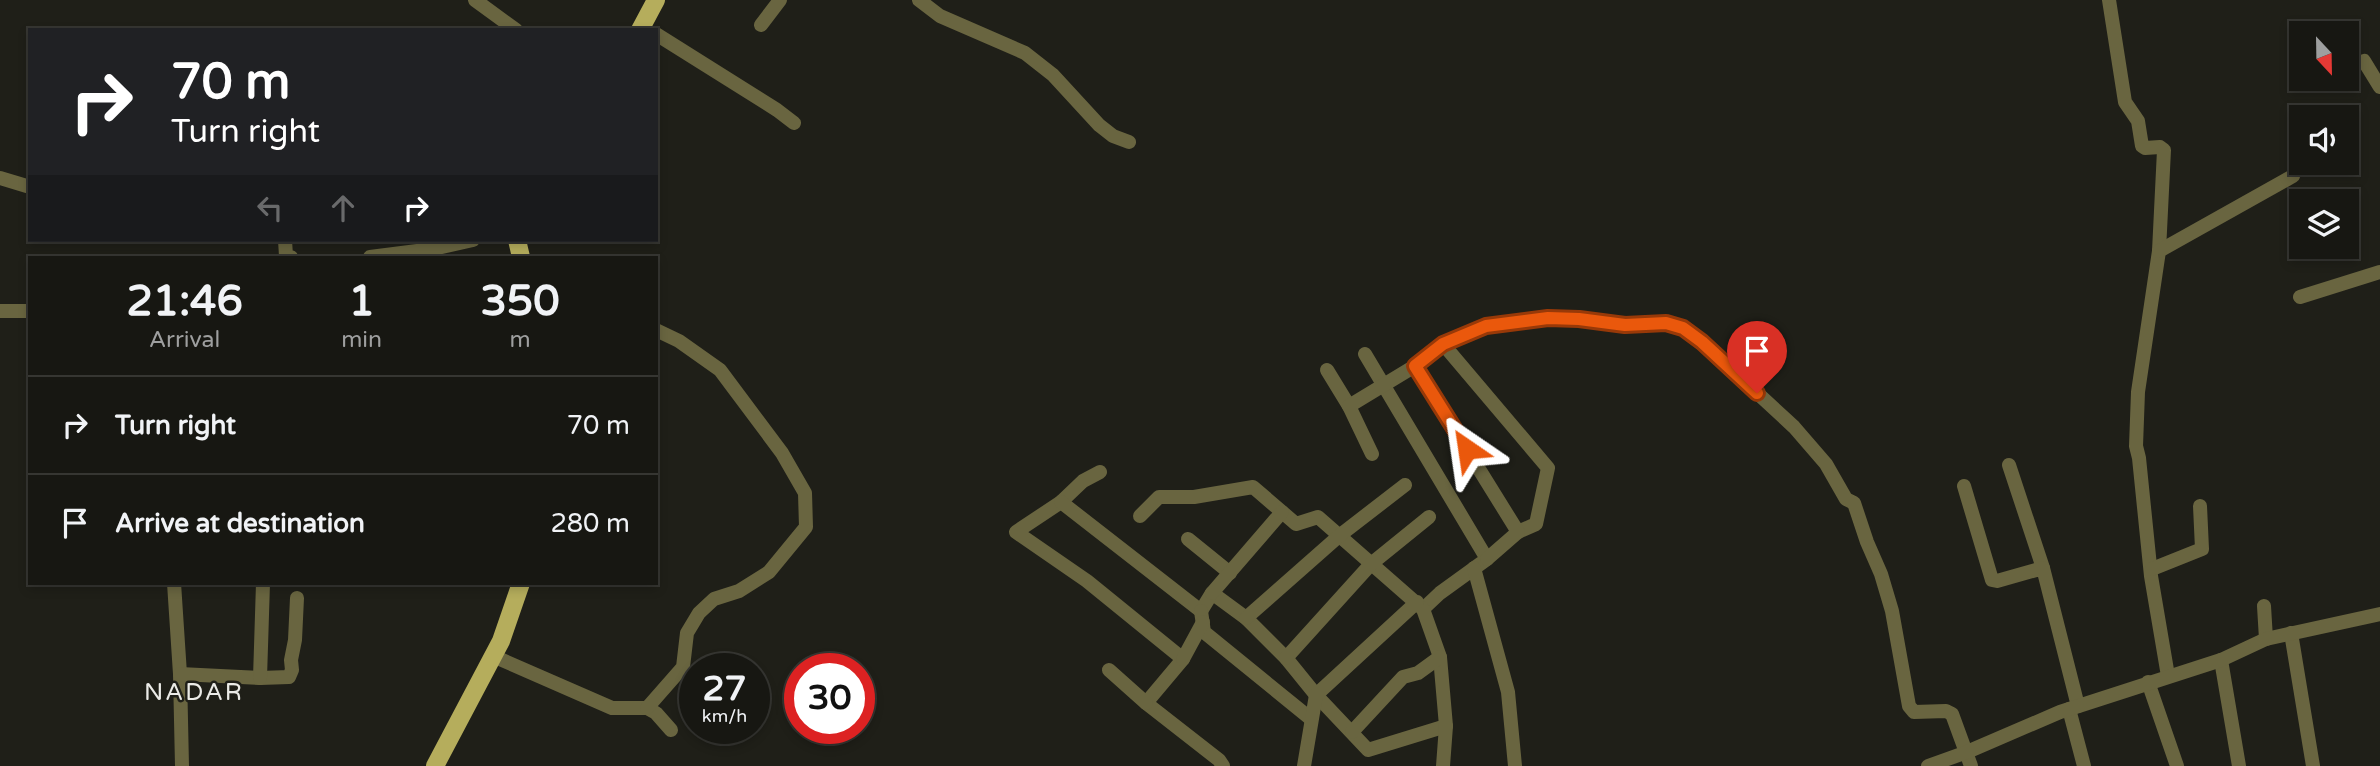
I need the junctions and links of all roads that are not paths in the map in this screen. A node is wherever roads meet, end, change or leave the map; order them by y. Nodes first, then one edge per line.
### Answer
1 (475, 0) edge
2 (656, 0) edge
3 (780, 0) edge
4 (919, 0) edge
5 (2109, 0) edge
6 (761, 25) dead end
7 (513, 28) edge
8 (648, 28) edge
9 (658, 37) edge
10 (2359, 63) edge
11 (2380, 86) edge
12 (794, 123) dead end
13 (1129, 142) dead end
14 (2293, 176) dead end
15 (0, 178) edge
16 (28, 186) edge
17 (463, 242) edge
18 (2159, 251) junction
19 (378, 256) edge
20 (2380, 272) edge
21 (2300, 297) dead end
22 (0, 311) edge
23 (28, 312) edge
24 (658, 332) edge
25 (1443, 344) junction
26 (1365, 354) dead end
27 (1415, 366) junction
28 (1327, 370) dead end
29 (1384, 384) junction
30 (1349, 406) junction
31 (1372, 454) dead end
32 (2009, 465) dead end
33 (1101, 472) dead end
34 (1405, 485) dead end
35 (1964, 486) dead end
36 (1061, 502) junction
37 (2200, 506) dead end
38 (1282, 512) junction
39 (1140, 516) dead end
40 (1429, 517) dead end
41 (1518, 532) junction
42 (1339, 536) junction
43 (1188, 539) dead end
44 (1487, 559) junction
45 (1370, 564) junction
46 (1474, 568) junction
47 (2043, 568) junction
48 (2152, 569) junction
49 (1230, 573) junction
50 (174, 585) edge
51 (263, 585) edge
52 (520, 585) edge
53 (1212, 593) junction
54 (297, 598) dead end
55 (1420, 606) junction
56 (2264, 606) dead end
57 (2380, 614) edge
58 (1202, 616) junction
59 (1246, 618) junction
60 (2291, 633) junction
61 (2266, 639) junction
62 (493, 656) junction
63 (1440, 657) junction
64 (1286, 658) junction
65 (1183, 659) junction
66 (2221, 660) junction
67 (1109, 670) dead end
68 (180, 674) junction
69 (2168, 676) junction
70 (260, 678) junction
71 (2148, 682) junction
72 (1316, 695) junction
73 (1146, 703) junction
74 (2073, 707) junction
75 (647, 708) junction
76 (1311, 719) junction
77 (1446, 726) junction
78 (671, 730) dead end
79 (1352, 733) junction
80 (1969, 759) edge
81 (182, 766) edge
82 (435, 766) edge
83 (1223, 766) edge
84 (1304, 766) edge
85 (1443, 766) edge
86 (1515, 766) edge
87 (1928, 766) edge
88 (2084, 766) edge
89 (2177, 766) edge
90 (2239, 766) edge
91 (2313, 766) edge

1 - 7 street
2 - 8 main road
3 - 6 street
4 - 13 street
5 - 18 street
9 - 12 street
10 - 11 street
14 - 18 street
15 - 16 street
17 - 19 street
18 - 48 street
20 - 21 street
22 - 23 street
24 - 75 street
25 - 27 street
25 - 41 street
25 - 80 street
26 - 29 street
27 - 29 street
27 - 41 street
28 - 30 street
29 - 30 street
29 - 44 street
30 - 31 street
32 - 47 street
33 - 36 street
34 - 42 street
35 - 47 street
36 - 58 street
36 - 65 street
37 - 48 street
38 - 39 street
38 - 42 street
38 - 49 street
40 - 45 street
41 - 44 street
42 - 45 street
42 - 59 street
43 - 49 street
44 - 46 street
45 - 55 street
45 - 64 street
46 - 55 street
46 - 86 street
47 - 74 street
48 - 69 street
49 - 53 street
50 - 68 street
51 - 70 street
52 - 62 main road
53 - 58 street
53 - 59 street
54 - 70 street
55 - 63 street
55 - 72 street
56 - 61 street
57 - 60 street
58 - 65 street
58 - 76 street
59 - 64 street
60 - 61 street
60 - 91 street
61 - 66 street
62 - 75 street
62 - 82 main road
63 - 77 street
63 - 79 street
64 - 72 street
65 - 73 street
66 - 69 street
66 - 90 street
67 - 73 street
68 - 70 street
68 - 81 street
69 - 71 street
71 - 74 street
71 - 89 street
72 - 76 street
72 - 79 street
73 - 83 street
74 - 80 street
74 - 88 street
75 - 78 street
76 - 84 street
77 - 79 street
77 - 85 street
80 - 87 street

